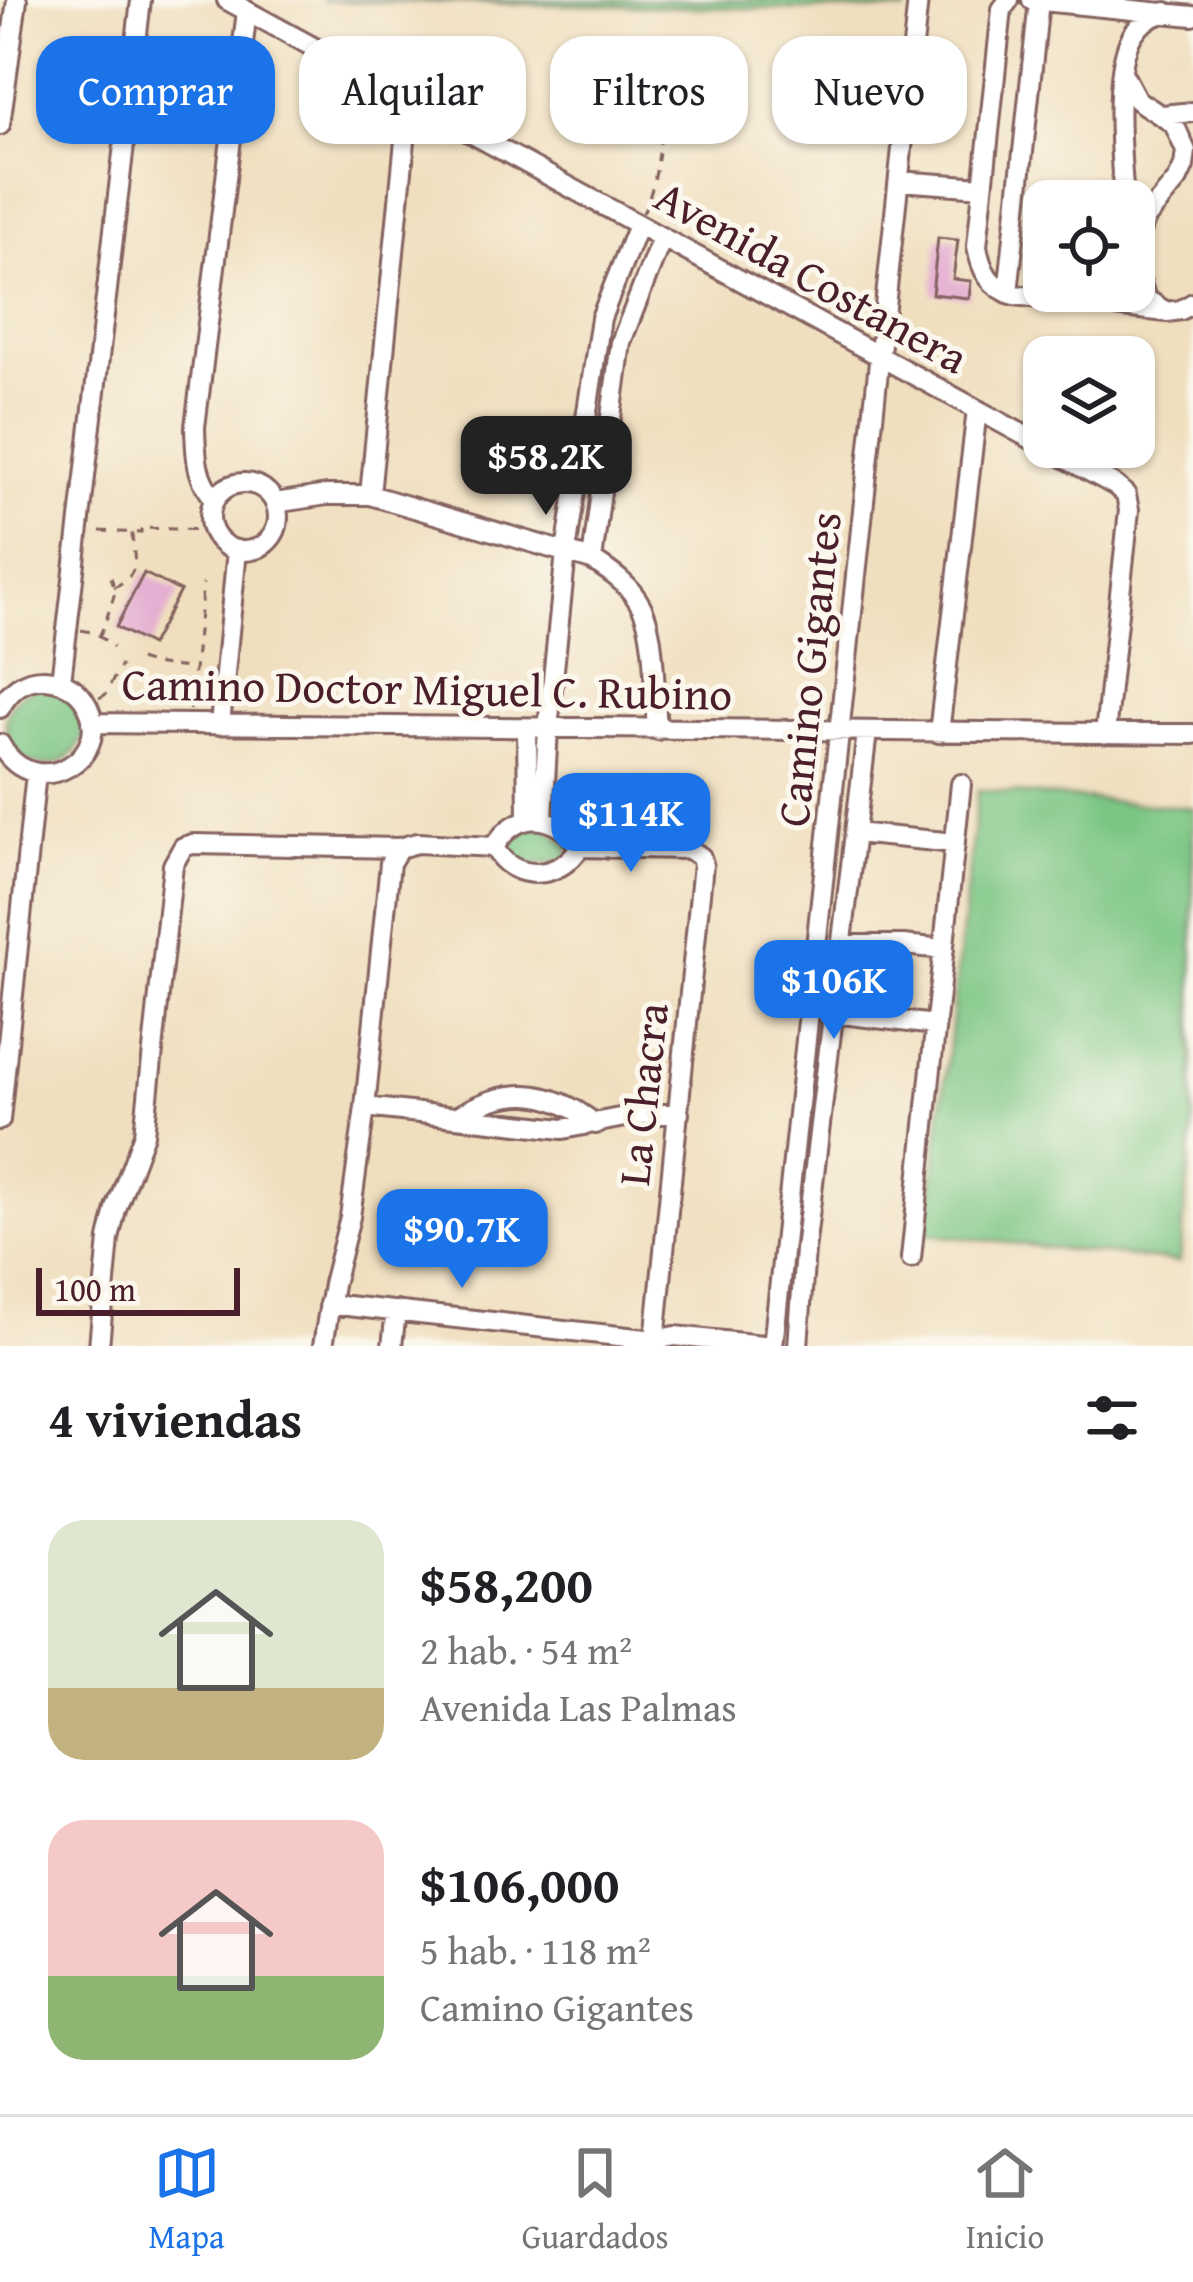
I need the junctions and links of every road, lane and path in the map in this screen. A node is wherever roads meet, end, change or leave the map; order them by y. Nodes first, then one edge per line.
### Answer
1 (17, 0) edge
2 (141, 0) edge
3 (226, 0) edge
4 (918, 0) edge
5 (1009, 0) edge
6 (1035, 0) edge
7 (247, 11) junction
8 (1166, 12) junction
9 (1193, 16) edge
10 (299, 40) edge
11 (1123, 74) junction
12 (1193, 112) edge
13 (1162, 115) junction
14 (0, 124) edge
15 (405, 144) edge
16 (490, 144) edge
17 (662, 144) edge
18 (1122, 180) edge
19 (899, 181) junction
20 (983, 187) junction
21 (1155, 208) edge
22 (638, 225) junction
23 (662, 238) junction
24 (1008, 293) junction
25 (1023, 295) edge
26 (1193, 303) edge
27 (1155, 304) edge
28 (1155, 311) edge
29 (1167, 312) junction
30 (880, 358) junction
31 (977, 410) junction
32 (1023, 435) edge
33 (1083, 468) edge
34 (370, 495) junction
35 (215, 499) junction
36 (275, 503) junction
37 (212, 530) junction
38 (100, 531) dead end
39 (132, 532) junction
40 (237, 550) junction
41 (566, 552) junction
42 (592, 560) junction
43 (111, 577) dead end
44 (203, 584) dead end
45 (114, 587) junction
46 (67, 629) junction
47 (99, 636) junction
48 (113, 646) dead end
49 (139, 660) dead end
50 (122, 665) dead end
51 (194, 669) junction
52 (61, 681) junction
53 (0, 708) edge
54 (89, 714) junction
55 (188, 724) junction
56 (220, 724) junction
57 (527, 728) junction
58 (548, 728) junction
59 (657, 730) junction
60 (867, 732) junction
61 (840, 733) junction
62 (939, 733) junction
63 (1105, 734) junction
64 (1193, 734) edge
65 (3, 757) edge
66 (37, 773) junction
67 (961, 784) dead end
68 (535, 820) junction
69 (855, 833) junction
70 (955, 844) junction
71 (494, 847) junction
72 (580, 847) junction
73 (399, 848) junction
74 (842, 945) junction
75 (944, 949) junction
76 (833, 1013) junction
77 (935, 1025) junction
78 (365, 1106) junction
79 (680, 1114) junction
80 (456, 1117) junction
81 (0, 1120) edge
82 (595, 1124) junction
83 (910, 1258) dead end
84 (329, 1304) junction
85 (396, 1311) junction
86 (588, 1339) edge
87 (660, 1343) edge
88 (99, 1346) edge
89 (323, 1346) edge
90 (392, 1346) edge
91 (772, 1346) edge
92 (797, 1346) edge

1 - 14 street
2 - 46 street
3 - 7 street, Avenida Costanera
4 - 19 street, Camino Gigantes
5 - 20 street
6 - 8 street
6 - 24 street
7 - 10 street, Avenida Costanera
7 - 35 street
8 - 9 street
8 - 11 street
11 - 13 street
11 - 18 street
12 - 13 street
13 - 21 street
15 - 34 street
16 - 22 street, Avenida Costanera
17 - 22 path
19 - 20 street
19 - 30 street, Camino Gigantes
20 - 24 street
22 - 23 street, Avenida Costanera
22 - 41 street
23 - 30 street, Avenida Costanera
23 - 42 street
24 - 25 street
26 - 29 street
27 - 29 street
28 - 29 street
30 - 31 street, Avenida Costanera
30 - 61 street, Camino Gigantes
31 - 32 street, Avenida Costanera
31 - 62 street
33 - 63 street, Avenida Costanera
34 - 36 street
34 - 41 street
35 - 36 street
35 - 37 street
36 - 40 street
37 - 39 path
37 - 40 street
38 - 39 path
39 - 45 path
40 - 56 street
41 - 42 street
41 - 58 street
42 - 59 street
43 - 45 path
44 - 51 path
45 - 47 path
46 - 47 path
46 - 52 street
47 - 48 path
49 - 51 path
50 - 54 path
51 - 55 path
52 - 53 street, Camino Doctor Miguel C. Rubino
52 - 54 street, Camino Doctor Miguel C. Rubino
54 - 55 street, Camino Doctor Miguel C. Rubino
54 - 66 street, Camino Doctor Miguel C. Rubino
55 - 56 street, Camino Doctor Miguel C. Rubino
56 - 57 street, Camino Doctor Miguel C. Rubino
57 - 58 street, Camino Doctor Miguel C. Rubino
57 - 68 street
58 - 59 street, Camino Doctor Miguel C. Rubino
58 - 68 street
59 - 61 street, Camino Doctor Miguel C. Rubino
60 - 61 street, Camino Doctor Miguel C. Rubino
60 - 62 street, Camino Doctor Miguel C. Rubino
60 - 69 street
61 - 91 street, Camino Gigantes
62 - 63 street, Camino Doctor Miguel C. Rubino
63 - 64 street, Camino Doctor Miguel C. Rubino
65 - 66 street
66 - 81 street
67 - 70 street
68 - 71 street
68 - 72 street
69 - 70 street
69 - 74 street
70 - 75 street
71 - 72 street
71 - 73 street
72 - 79 street, La Chacra
73 - 78 street
73 - 88 street
74 - 75 street
74 - 76 street
75 - 77 street
76 - 77 street
76 - 92 street
77 - 83 street
78 - 80 street
78 - 84 street
79 - 82 street
79 - 87 street, La Chacra
80 - 82 street
80 - 82 street
84 - 85 street
84 - 89 street
85 - 86 street
85 - 90 street
86 - 87 street
87 - 91 street

